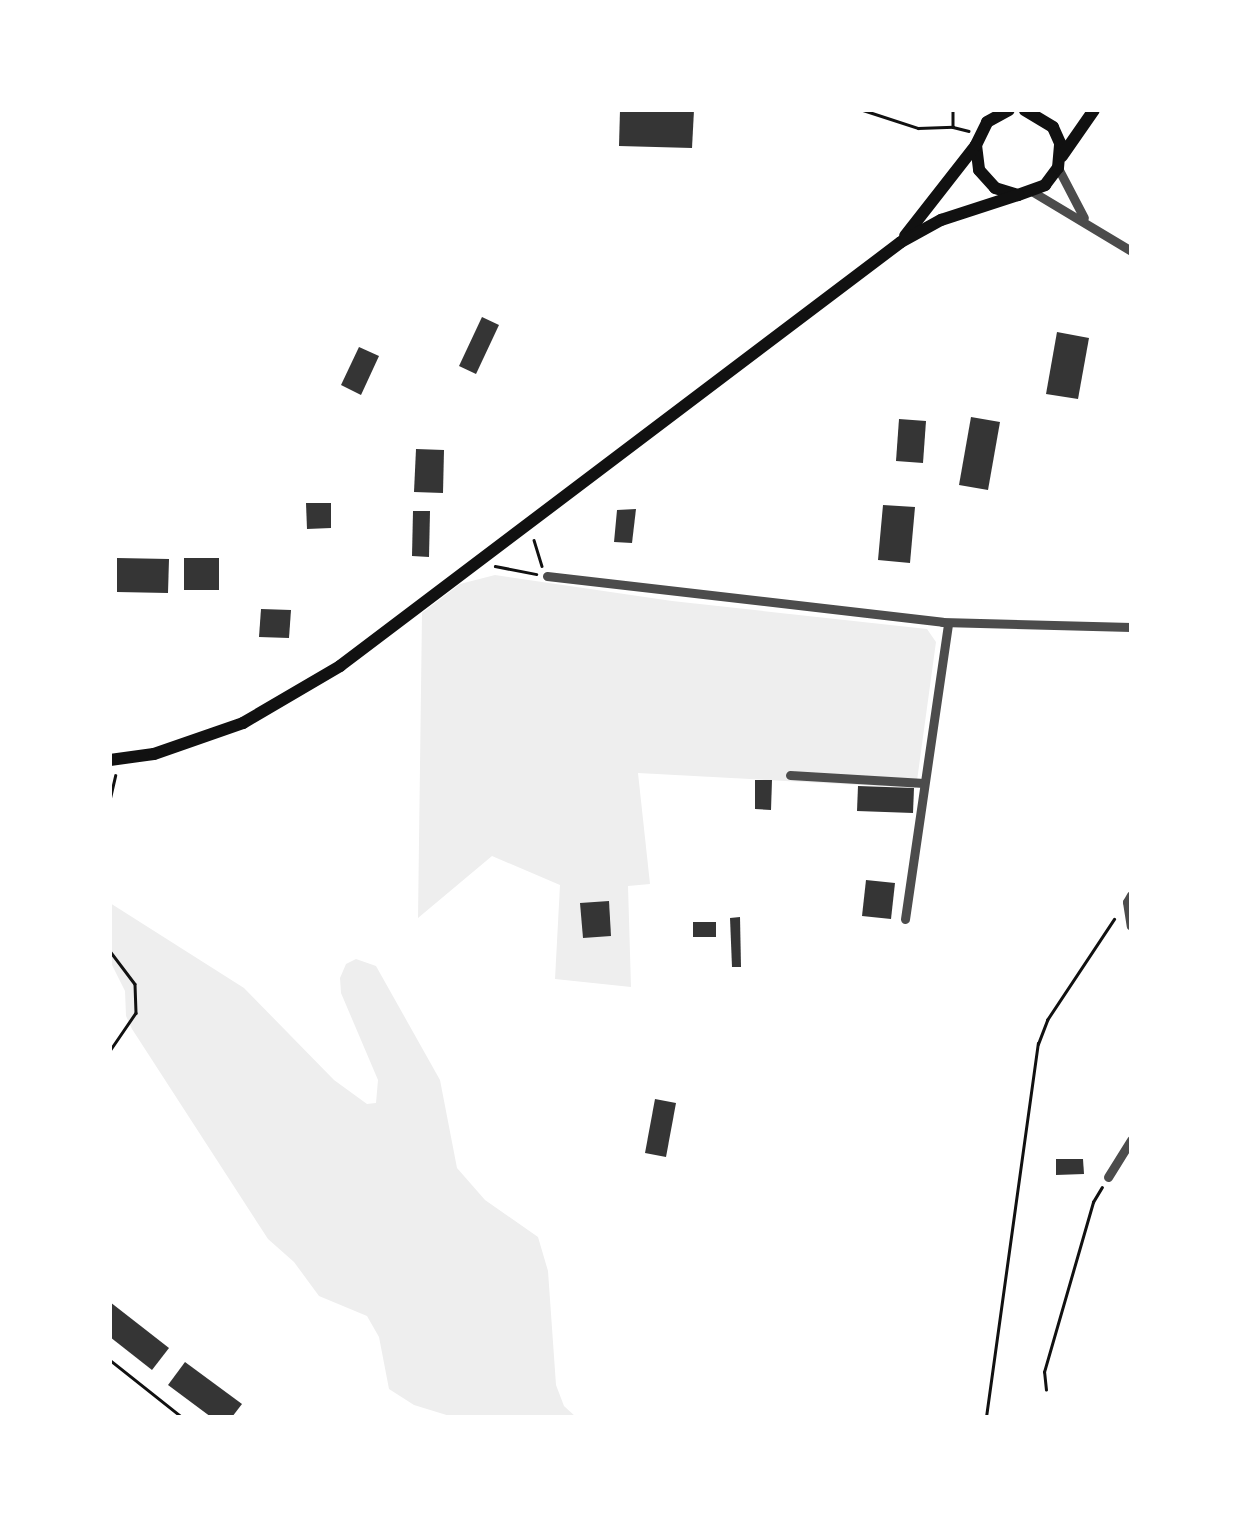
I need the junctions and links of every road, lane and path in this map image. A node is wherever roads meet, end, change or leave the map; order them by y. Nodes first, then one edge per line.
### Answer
1 (863, 110) edge
2 (953, 110) edge
3 (1009, 110) edge
4 (1025, 110) edge
5 (1094, 110) edge
6 (953, 128) junction
7 (978, 139) junction
8 (1059, 163) junction
9 (1026, 193) junction
10 (1086, 220) junction
11 (901, 242) junction
12 (1131, 251) edge
13 (532, 521) junction
14 (479, 561) junction
15 (547, 576) junction
16 (948, 623) junction
17 (1131, 627) edge
18 (113, 760) edge
19 (790, 775) dead end
20 (924, 784) junction
21 (110, 798) edge
22 (1129, 899) edge
23 (904, 919) dead end
24 (1131, 926) edge
25 (110, 951) edge
26 (110, 1051) edge
27 (1131, 1140) edge
28 (1108, 1177) joint
29 (110, 1360) edge
30 (1046, 1390) dead end
31 (182, 1417) edge
32 (986, 1417) edge

1 - 6 path
2 - 6 path
3 - 7 main road
4 - 8 main road
5 - 8 main road
6 - 7 path
7 - 9 main road
7 - 11 main road
8 - 9 main road
8 - 10 street
9 - 10 street
9 - 11 main road
10 - 12 street
11 - 13 main road
13 - 14 main road
13 - 15 path
14 - 15 path
14 - 18 main road
15 - 16 street
16 - 17 street
16 - 20 street
18 - 21 path
19 - 20 street
20 - 23 street
22 - 24 street
22 - 32 path
25 - 26 path
27 - 28 street
28 - 30 path
29 - 31 path

